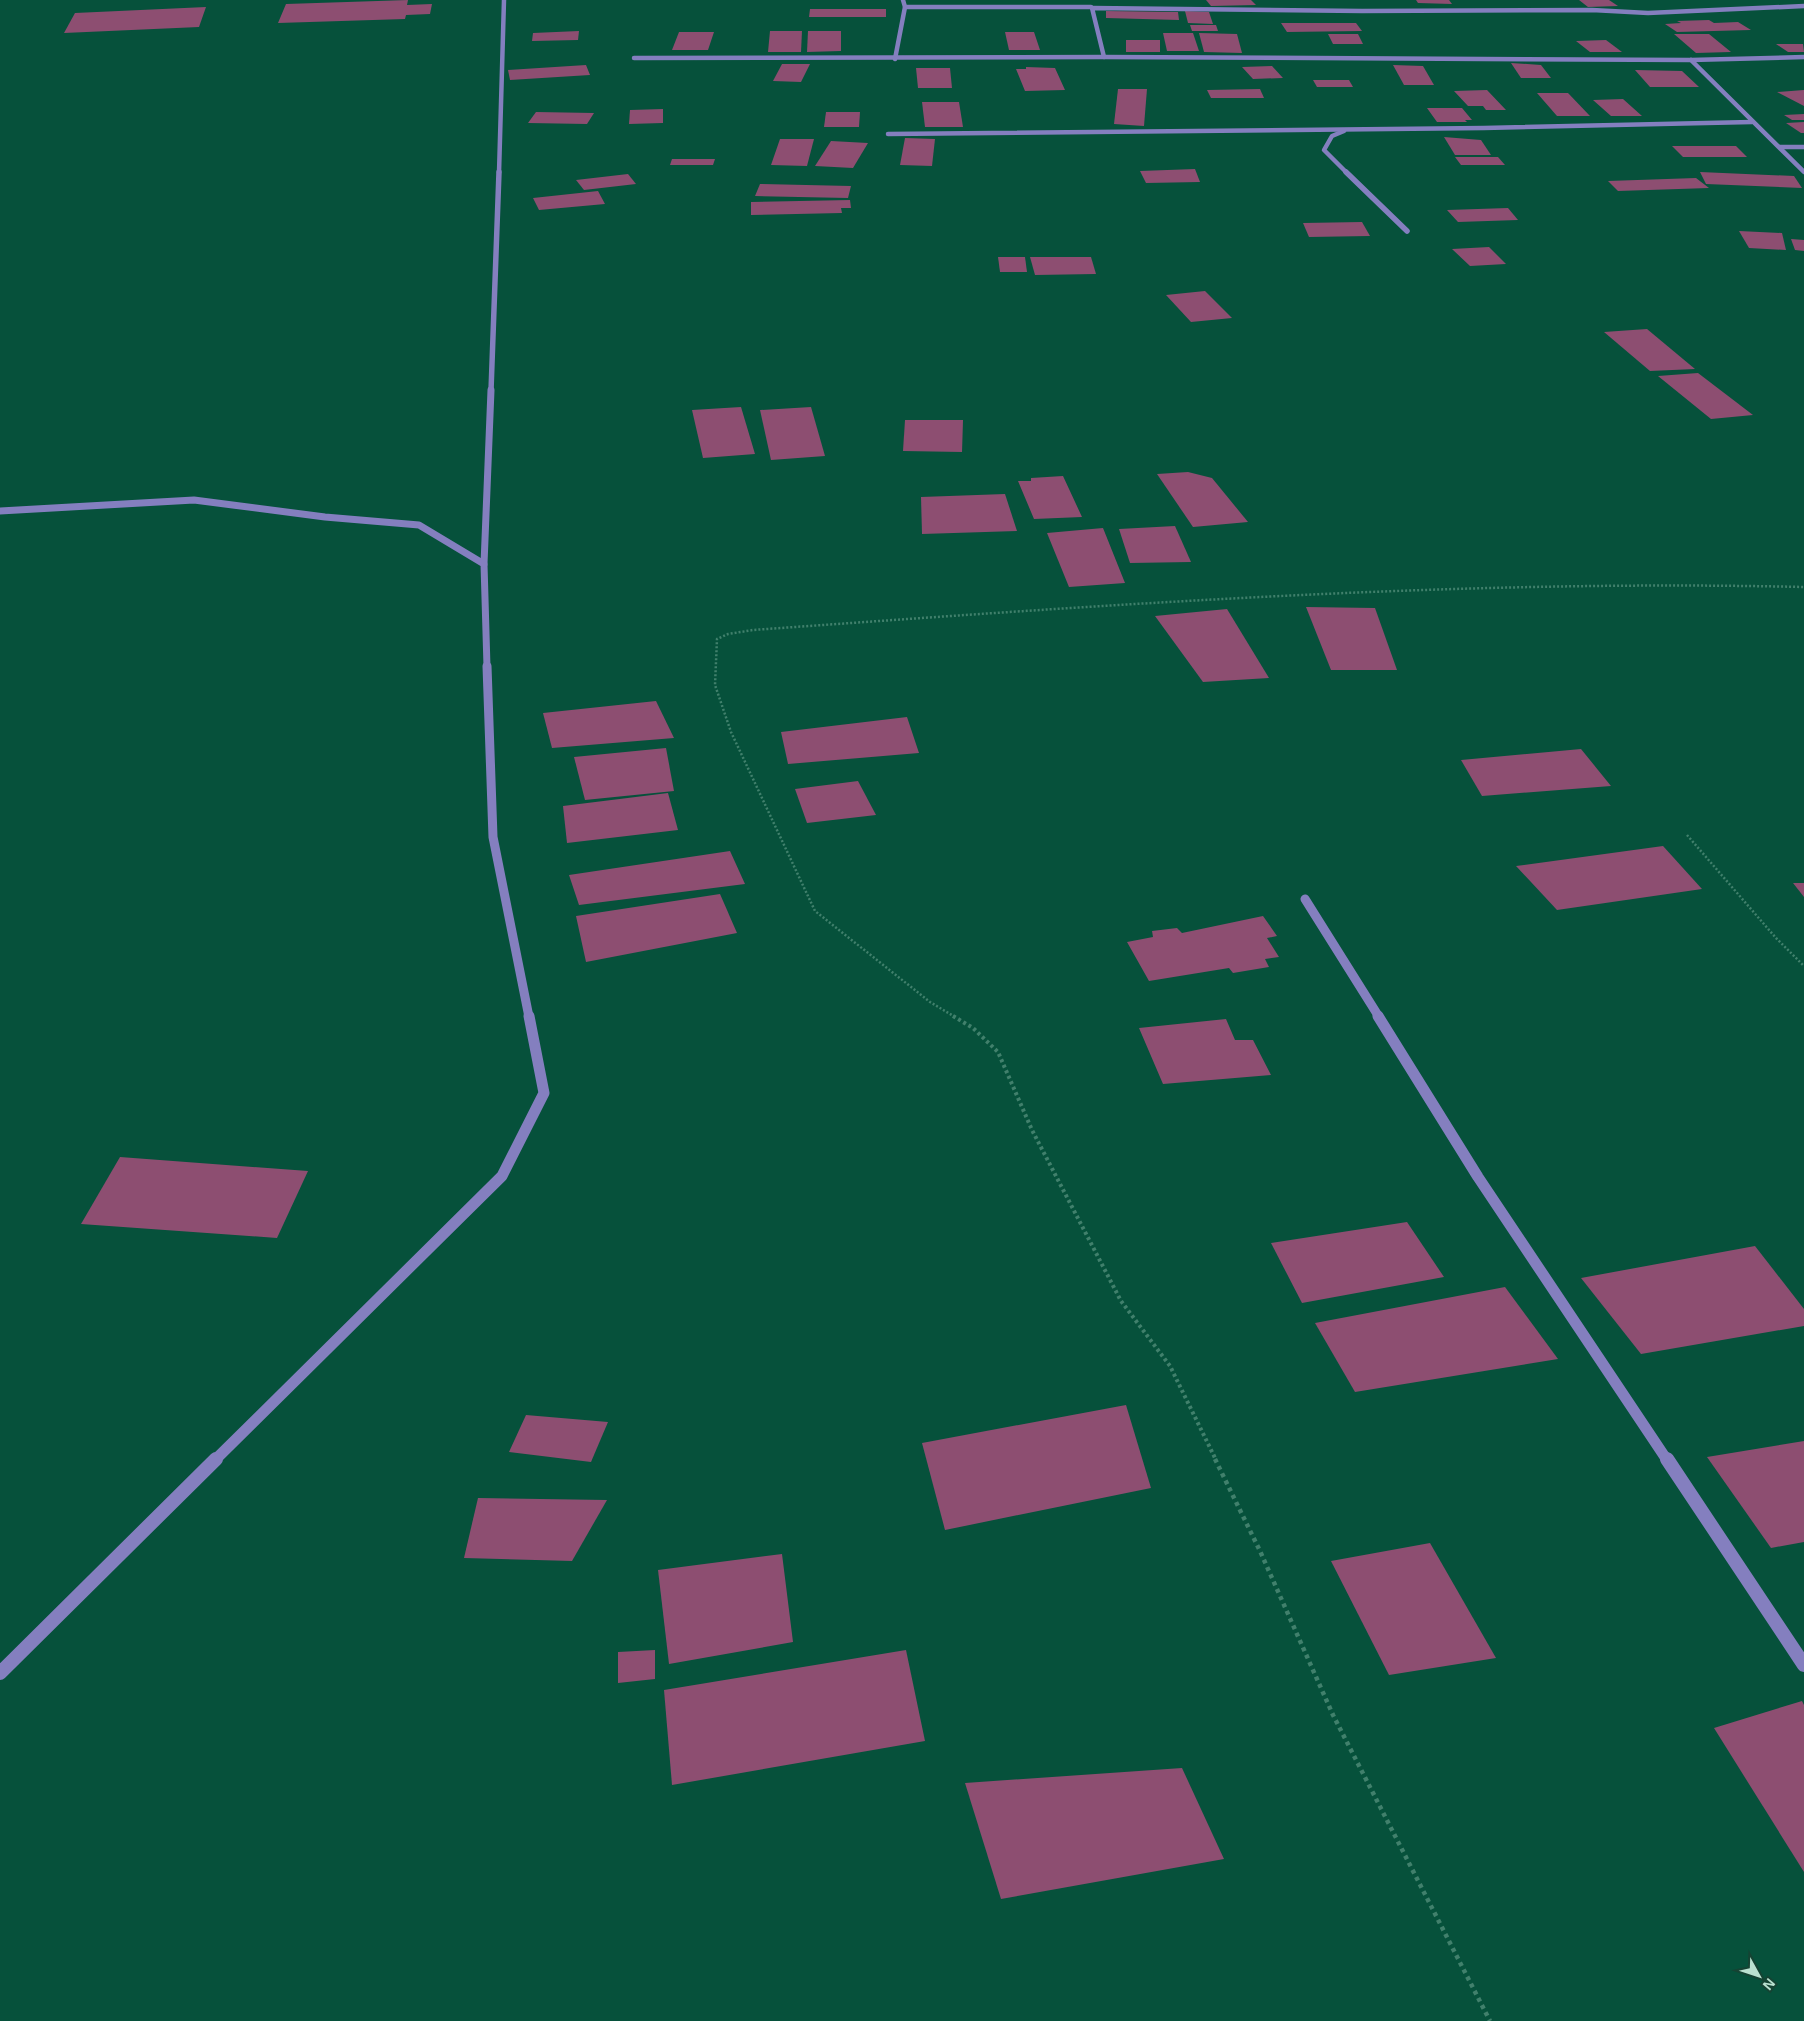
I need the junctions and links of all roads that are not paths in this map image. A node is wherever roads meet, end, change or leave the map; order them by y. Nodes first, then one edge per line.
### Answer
1 (504, 0) edge
2 (903, 0) edge
3 (1091, 0) edge
4 (906, 6) junction
5 (1804, 6) edge
6 (1092, 8) junction
7 (1104, 56) junction
8 (1804, 57) edge
9 (634, 58) dead end
10 (895, 59) junction
11 (1691, 60) junction
12 (1752, 122) junction
13 (1350, 129) junction
14 (888, 134) dead end
15 (1780, 147) junction
16 (1804, 147) edge
17 (1804, 172) edge
18 (1408, 231) dead end
19 (0, 511) edge
20 (484, 564) junction
21 (1305, 899) dead end
22 (1804, 1665) edge
23 (0, 1673) edge

1 - 20 street
2 - 4 street
3 - 6 street
4 - 6 street
4 - 10 street
5 - 6 street
6 - 7 street
7 - 10 street
7 - 11 street
8 - 11 street
9 - 10 street
11 - 12 street
12 - 13 street
12 - 15 street
13 - 14 street
13 - 18 street
15 - 16 street
15 - 17 street
19 - 20 street
20 - 23 street
21 - 22 street

